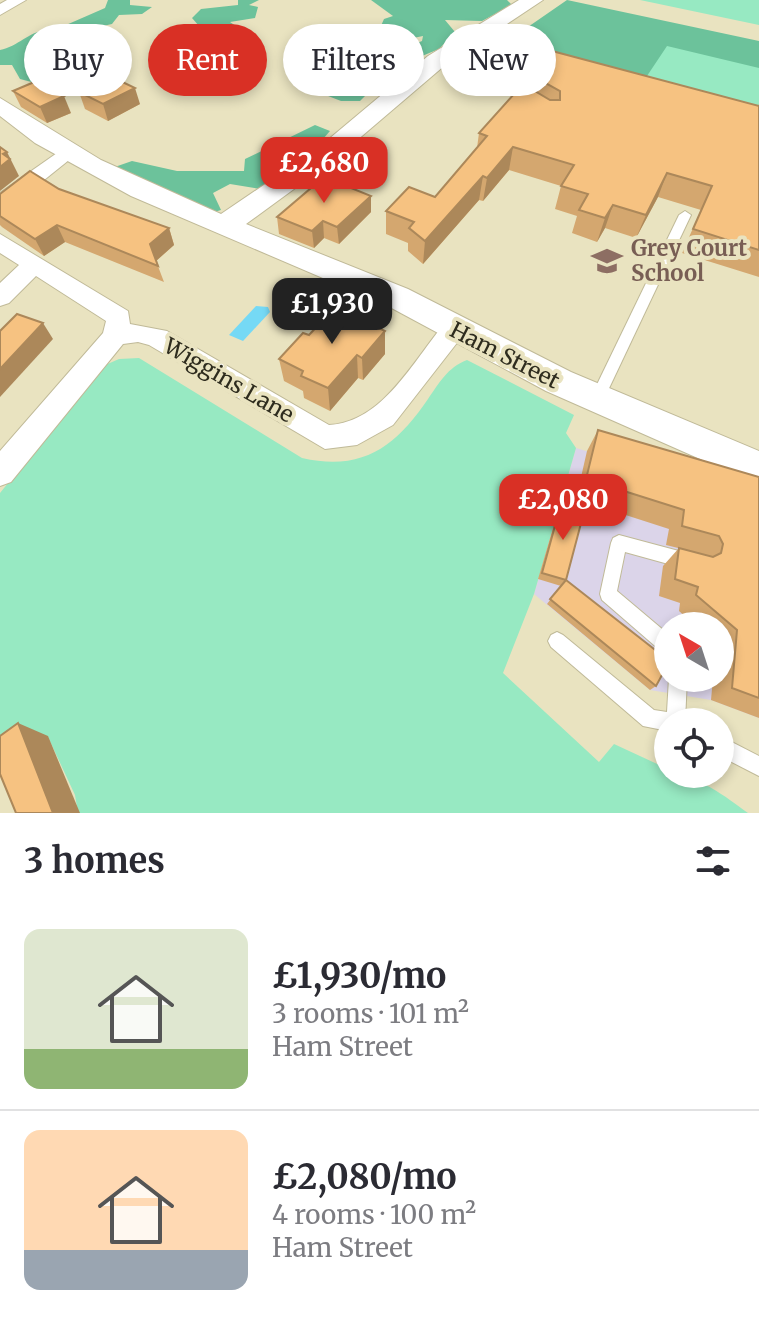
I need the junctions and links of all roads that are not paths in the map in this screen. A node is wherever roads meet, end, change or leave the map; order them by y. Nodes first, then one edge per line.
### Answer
1 (18, 0) edge
2 (533, 0) edge
3 (0, 10) edge
4 (497, 24) edge
5 (440, 59) edge
6 (517, 96) edge
7 (0, 105) edge
8 (539, 112) edge
9 (67, 152) junction
10 (0, 204) edge
11 (685, 215) dead end
12 (225, 225) junction
13 (0, 242) edge
14 (34, 264) junction
15 (0, 297) edge
16 (454, 330) junction
17 (115, 336) junction
18 (596, 401) junction
19 (759, 468) edge
20 (0, 473) edge
21 (694, 563) edge
22 (654, 634) edge
23 (557, 641) dead end
24 (654, 720) edge
25 (734, 753) edge
26 (759, 766) edge

1 - 3 street
2 - 4 street
5 - 12 street
6 - 8 lane
7 - 9 street, Ham Street
9 - 10 street
9 - 12 street, Ham Street
11 - 18 lane
12 - 16 street, Ham Street
13 - 14 street
14 - 15 street
14 - 17 street
16 - 17 street, Wiggins Lane
16 - 18 street, Ham Street
17 - 20 street
18 - 19 street, Ham Street
21 - 22 lane
23 - 24 lane
25 - 26 lane

